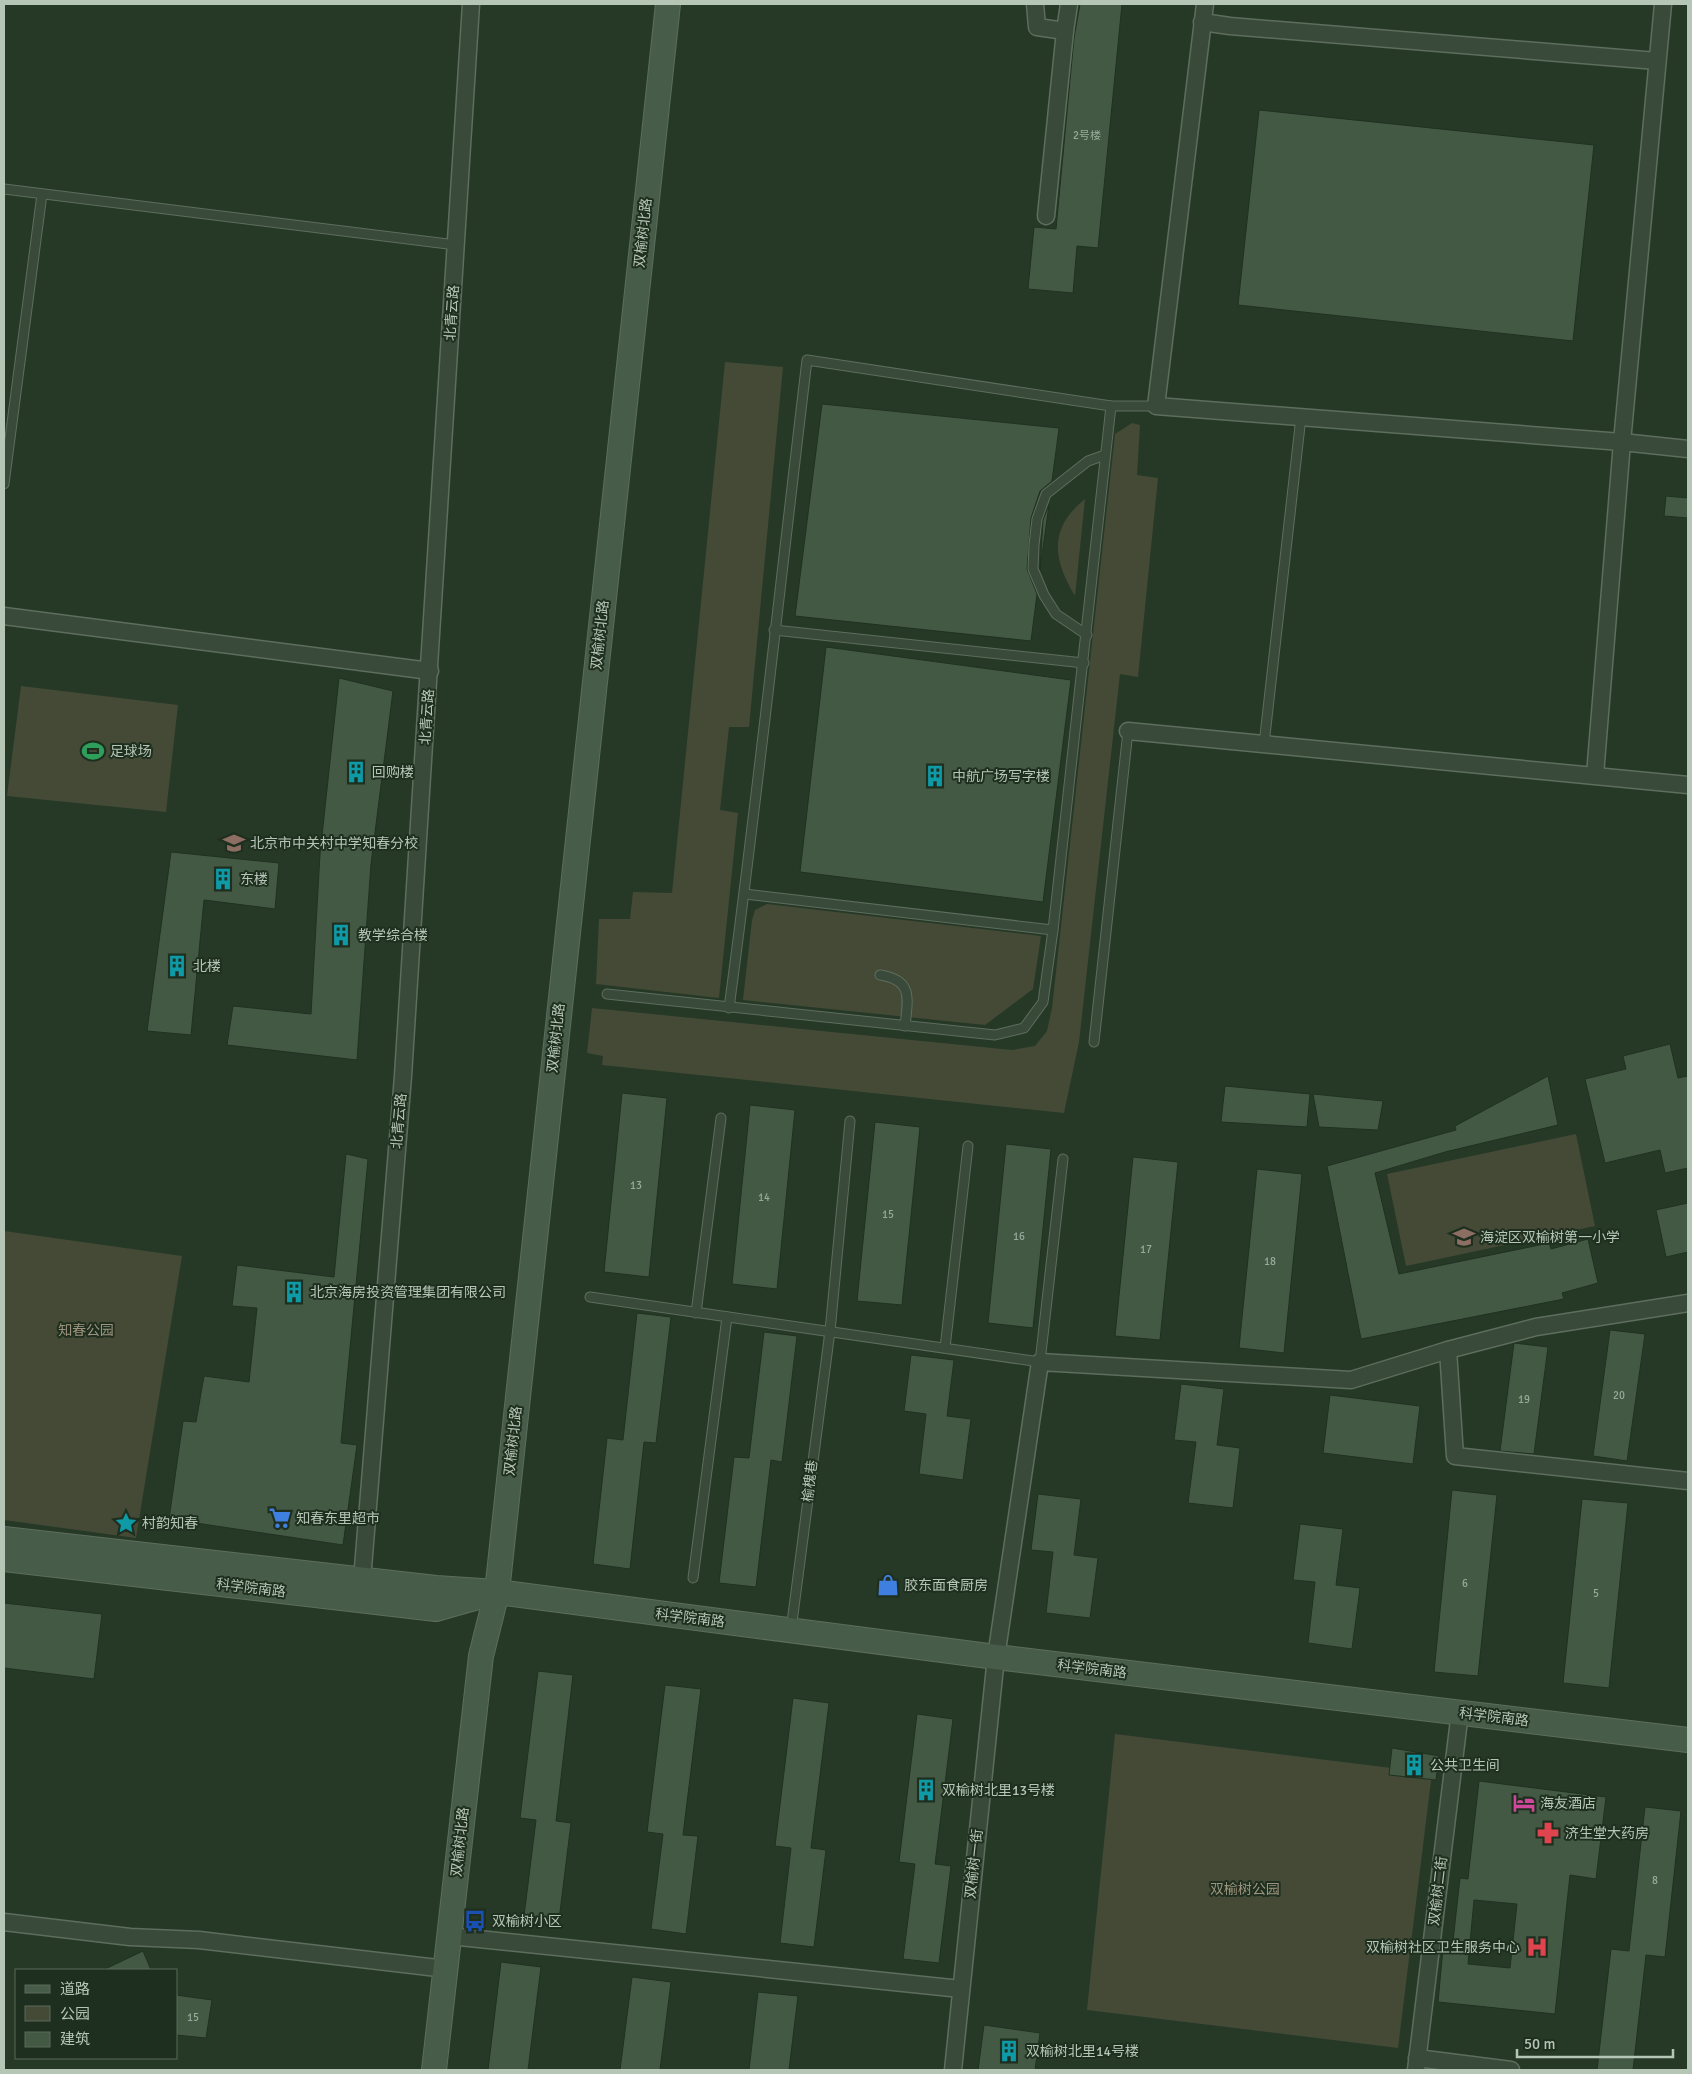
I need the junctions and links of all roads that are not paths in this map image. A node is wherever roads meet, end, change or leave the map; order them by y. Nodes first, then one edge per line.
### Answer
1 (471, 4) edge
2 (668, 4) edge
3 (1069, 4) edge
4 (1204, 4) edge
5 (1663, 4) edge
6 (1035, 5) edge
7 (1202, 22) junction
8 (1065, 31) junction
9 (1658, 61) junction
10 (4, 189) edge
11 (42, 194) junction
12 (1046, 216) dead end
13 (456, 245) junction
14 (1111, 406) junction
15 (1156, 406) junction
16 (1302, 417) junction
17 (1622, 442) junction
18 (1688, 449) edge
19 (1105, 455) junction
20 (4, 484) edge
21 (4, 616) edge
22 (774, 630) junction
23 (1087, 635) junction
24 (1084, 663) junction
25 (430, 671) junction
26 (1128, 732) joint
27 (1264, 744) junction
28 (1595, 775) junction
29 (1688, 785) edge
30 (745, 894) junction
31 (1053, 930) junction
32 (880, 975) dead end
33 (607, 994) dead end
34 (729, 1008) junction
35 (905, 1026) junction
36 (1094, 1042) dead end
37 (721, 1118) dead end
38 (850, 1121) dead end
39 (968, 1146) dead end
40 (1063, 1159) dead end
41 (590, 1298) dead end
42 (1688, 1303) edge
43 (696, 1313) junction
44 (727, 1317) junction
45 (830, 1331) junction
46 (945, 1348) junction
47 (1448, 1350) junction
48 (1040, 1362) junction
49 (1688, 1481) edge
50 (4, 1539) edge
51 (4, 1559) edge
52 (693, 1578) dead end
53 (362, 1580) junction
54 (497, 1592) junction
55 (791, 1631) junction
56 (996, 1657) junction
57 (1460, 1712) junction
58 (1688, 1740) edge
59 (4, 1922) edge
60 (450, 1936) junction
61 (446, 1969) junction
62 (961, 1989) junction
63 (1416, 2064) edge
64 (434, 2070) edge
65 (953, 2070) edge
66 (1511, 2070) edge

1 - 13 street, 北青云路
2 - 54 street, 双榆树北路
3 - 8 street
4 - 7 street
5 - 9 street
6 - 8 street
7 - 9 street
7 - 15 street
8 - 12 street
9 - 17 street
10 - 11 lane
11 - 13 lane
11 - 20 lane
13 - 25 street, 北青云路
14 - 15 lane
14 - 19 lane
14 - 22 lane
15 - 16 street
16 - 17 street
16 - 27 lane
17 - 18 street
17 - 28 street
19 - 23 lane
19 - 23 lane
21 - 25 street
22 - 24 lane
22 - 30 lane
23 - 24 lane
24 - 31 lane
25 - 53 street, 北青云路
26 - 27 street
26 - 36 lane
27 - 28 street
28 - 29 street
30 - 31 lane
30 - 34 lane
31 - 35 lane
32 - 35 lane
33 - 34 lane
34 - 35 lane
37 - 43 lane
38 - 45 lane, 榆槐巷
39 - 46 lane
40 - 48 lane
41 - 43 lane
42 - 47 street
43 - 44 lane
44 - 45 lane
44 - 52 lane
45 - 46 lane
45 - 55 lane, 榆槐巷
46 - 48 lane
47 - 48 street
47 - 49 street
48 - 56 street, 双榆树一街
50 - 53 street, 科学院南路
51 - 54 street, 科学院南路
53 - 54 street, 科学院南路
54 - 55 street, 科学院南路
54 - 60 street, 双榆树北路
55 - 56 street, 科学院南路
56 - 57 street, 科学院南路
56 - 62 street, 双榆树一街
57 - 58 street, 科学院南路
57 - 63 street, 双榆树二街
59 - 61 street
60 - 61 street, 双榆树北路
60 - 62 street
61 - 64 street, 双榆树北路
62 - 65 street, 双榆树一街
63 - 66 street

